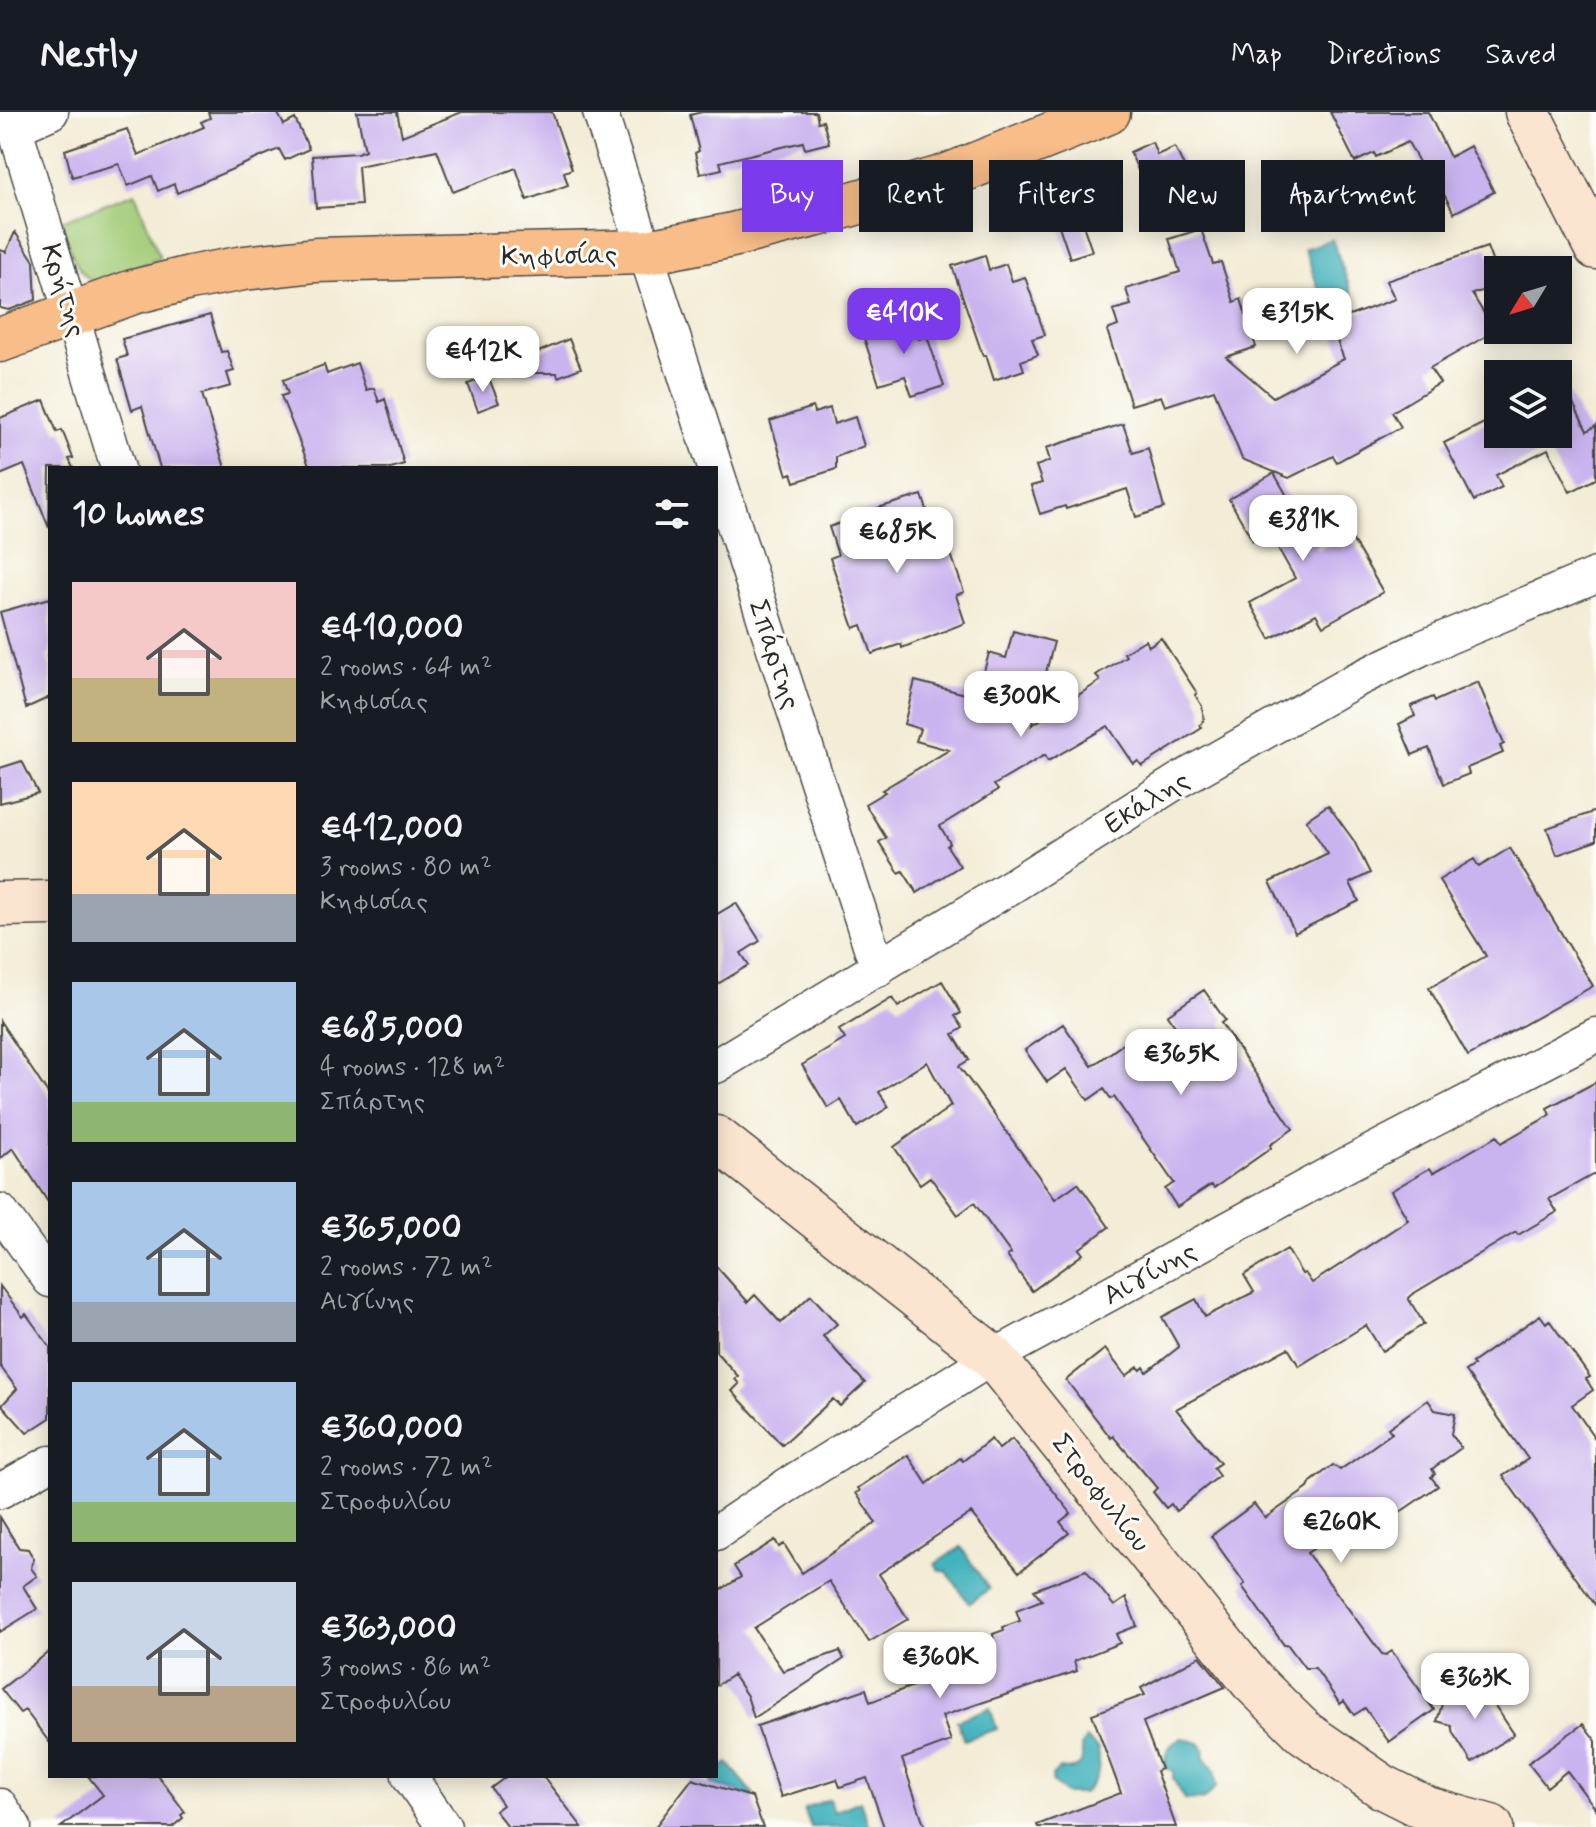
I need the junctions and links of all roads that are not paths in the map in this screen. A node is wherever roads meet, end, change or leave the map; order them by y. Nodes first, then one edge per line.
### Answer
1 (51, 112) edge
2 (600, 112) edge
3 (1108, 112) edge
4 (1527, 112) edge
5 (11, 133) edge
6 (1596, 247) edge
7 (647, 252) junction
8 (72, 313) junction
9 (0, 340) edge
10 (117, 466) edge
11 (716, 466) edge
12 (718, 472) edge
13 (1596, 575) edge
14 (48, 903) edge
15 (0, 904) edge
16 (878, 969) junction
17 (1596, 1035) edge
18 (718, 1065) edge
19 (718, 1140) edge
20 (0, 1211) edge
21 (48, 1277) edge
22 (993, 1357) junction
23 (48, 1464) edge
24 (0, 1491) edge
25 (718, 1532) edge
26 (410, 1778) edge
27 (0, 1806) edge
28 (14, 1827) edge
29 (444, 1827) edge
30 (1491, 1827) edge

1 - 5 street
2 - 7 street, Σπάρτης
3 - 7 main road, Κηφισίας
4 - 6 street
5 - 8 street, Κρήτης
7 - 8 main road, Κηφισίας
7 - 11 street, Σπάρτης
8 - 9 main road, Κηφισίας
8 - 10 street, Κρήτης
12 - 16 street, Σπάρτης
13 - 16 street, Εκάλης
14 - 15 street
16 - 18 street, Εκάλης
17 - 22 street, Αιγίνης
19 - 22 street, Στροφυλίου
20 - 21 street
22 - 25 street, Αιγίνης
22 - 30 street, Στροφυλίου
23 - 24 street
26 - 29 street
27 - 28 street

